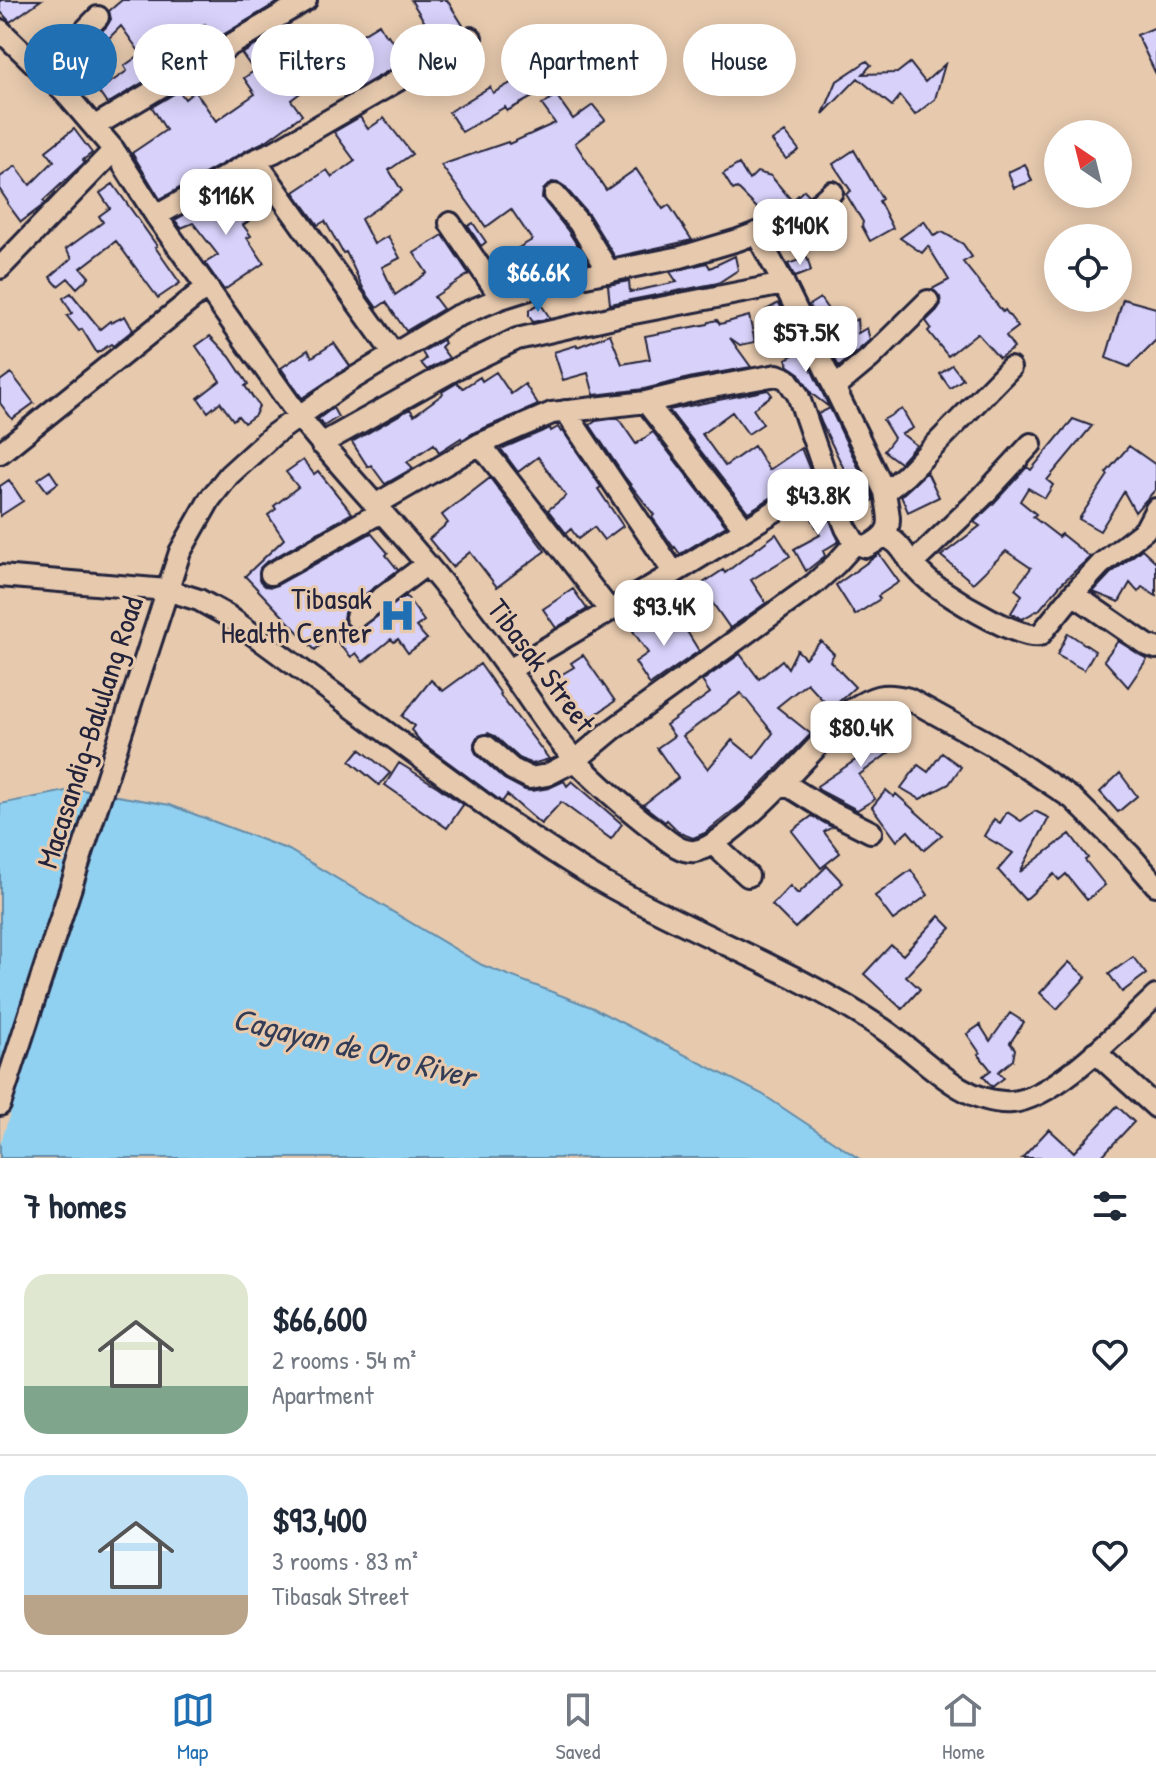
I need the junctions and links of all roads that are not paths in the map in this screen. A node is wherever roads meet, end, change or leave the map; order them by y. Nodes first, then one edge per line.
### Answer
1 (306, 0) edge
2 (98, 17) dead end
3 (91, 24) edge
4 (0, 30) edge
5 (24, 52) edge
6 (390, 85) edge
7 (68, 96) edge
8 (95, 126) junction
9 (114, 150) junction
10 (255, 160) junction
11 (832, 192) dead end
12 (555, 195) dead end
13 (156, 216) junction
14 (450, 223) dead end
15 (756, 233) junction
16 (0, 268) edge
17 (609, 272) junction
18 (784, 284) junction
19 (207, 287) junction
20 (501, 298) junction
21 (928, 301) dead end
22 (393, 353) junction
23 (1010, 368) dead end
24 (834, 388) junction
25 (646, 402) junction
26 (565, 411) junction
27 (298, 415) junction
28 (321, 444) junction
29 (480, 444) junction
30 (1031, 444) dead end
31 (0, 453) edge
32 (827, 479) junction
33 (885, 492) junction
34 (378, 508) junction
35 (1156, 509) edge
36 (745, 529) junction
37 (883, 536) junction
38 (855, 543) junction
39 (427, 564) junction
40 (912, 564) junction
41 (674, 573) junction
42 (271, 574) dead end
43 (0, 576) edge
44 (167, 590) junction
45 (1073, 594) junction
46 (610, 611) junction
47 (356, 617) dead end
48 (1156, 648) edge
49 (509, 670) junction
50 (486, 746) dead end
51 (576, 760) junction
52 (782, 782) junction
53 (871, 832) dead end
54 (713, 844) junction
55 (748, 876) dead end
56 (1156, 885) edge
57 (1156, 996) edge
58 (1095, 1052) junction
59 (0, 1105) edge
60 (1156, 1107) edge

1 - 8 street
2 - 3 street
4 - 5 street, Tibasak Street
6 - 10 street
7 - 8 street, Tibasak Street
8 - 9 street, Tibasak Street
9 - 13 street, Tibasak Street
9 - 16 street
10 - 13 street
10 - 22 street
11 - 15 street, Macasandig-Balulang Road
12 - 17 street
13 - 19 street, Tibasak Street
14 - 20 street
15 - 17 street, Macasandig-Balulang Road
15 - 18 street
17 - 20 street, Macasandig-Balulang Road
18 - 24 street
18 - 28 street
19 - 27 street, Tibasak Street
19 - 31 street
20 - 22 street, Macasandig-Balulang Road
21 - 24 street
22 - 27 street, Macasandig-Balulang Road
23 - 33 street
24 - 33 street
25 - 26 street
25 - 32 street
25 - 36 street
26 - 29 street
26 - 41 street
27 - 28 street, Tibasak Street
27 - 44 street, Macasandig-Balulang Road
28 - 34 street, Tibasak Street
29 - 34 street
29 - 46 street
30 - 40 street
32 - 36 street
32 - 38 street
33 - 37 street
34 - 39 street, Tibasak Street
34 - 42 street
35 - 45 street
36 - 41 street
37 - 38 street
37 - 40 street
38 - 51 street
39 - 47 street
39 - 49 street, Tibasak Street
40 - 45 street
41 - 46 street
43 - 44 street
44 - 58 street
44 - 59 street, Macasandig-Balulang Road
45 - 48 street
46 - 49 street
49 - 51 street, Tibasak Street
50 - 51 street
51 - 54 street, Tibasak Street
52 - 53 street
52 - 54 street
52 - 56 street
54 - 55 street
57 - 58 street
58 - 60 street

